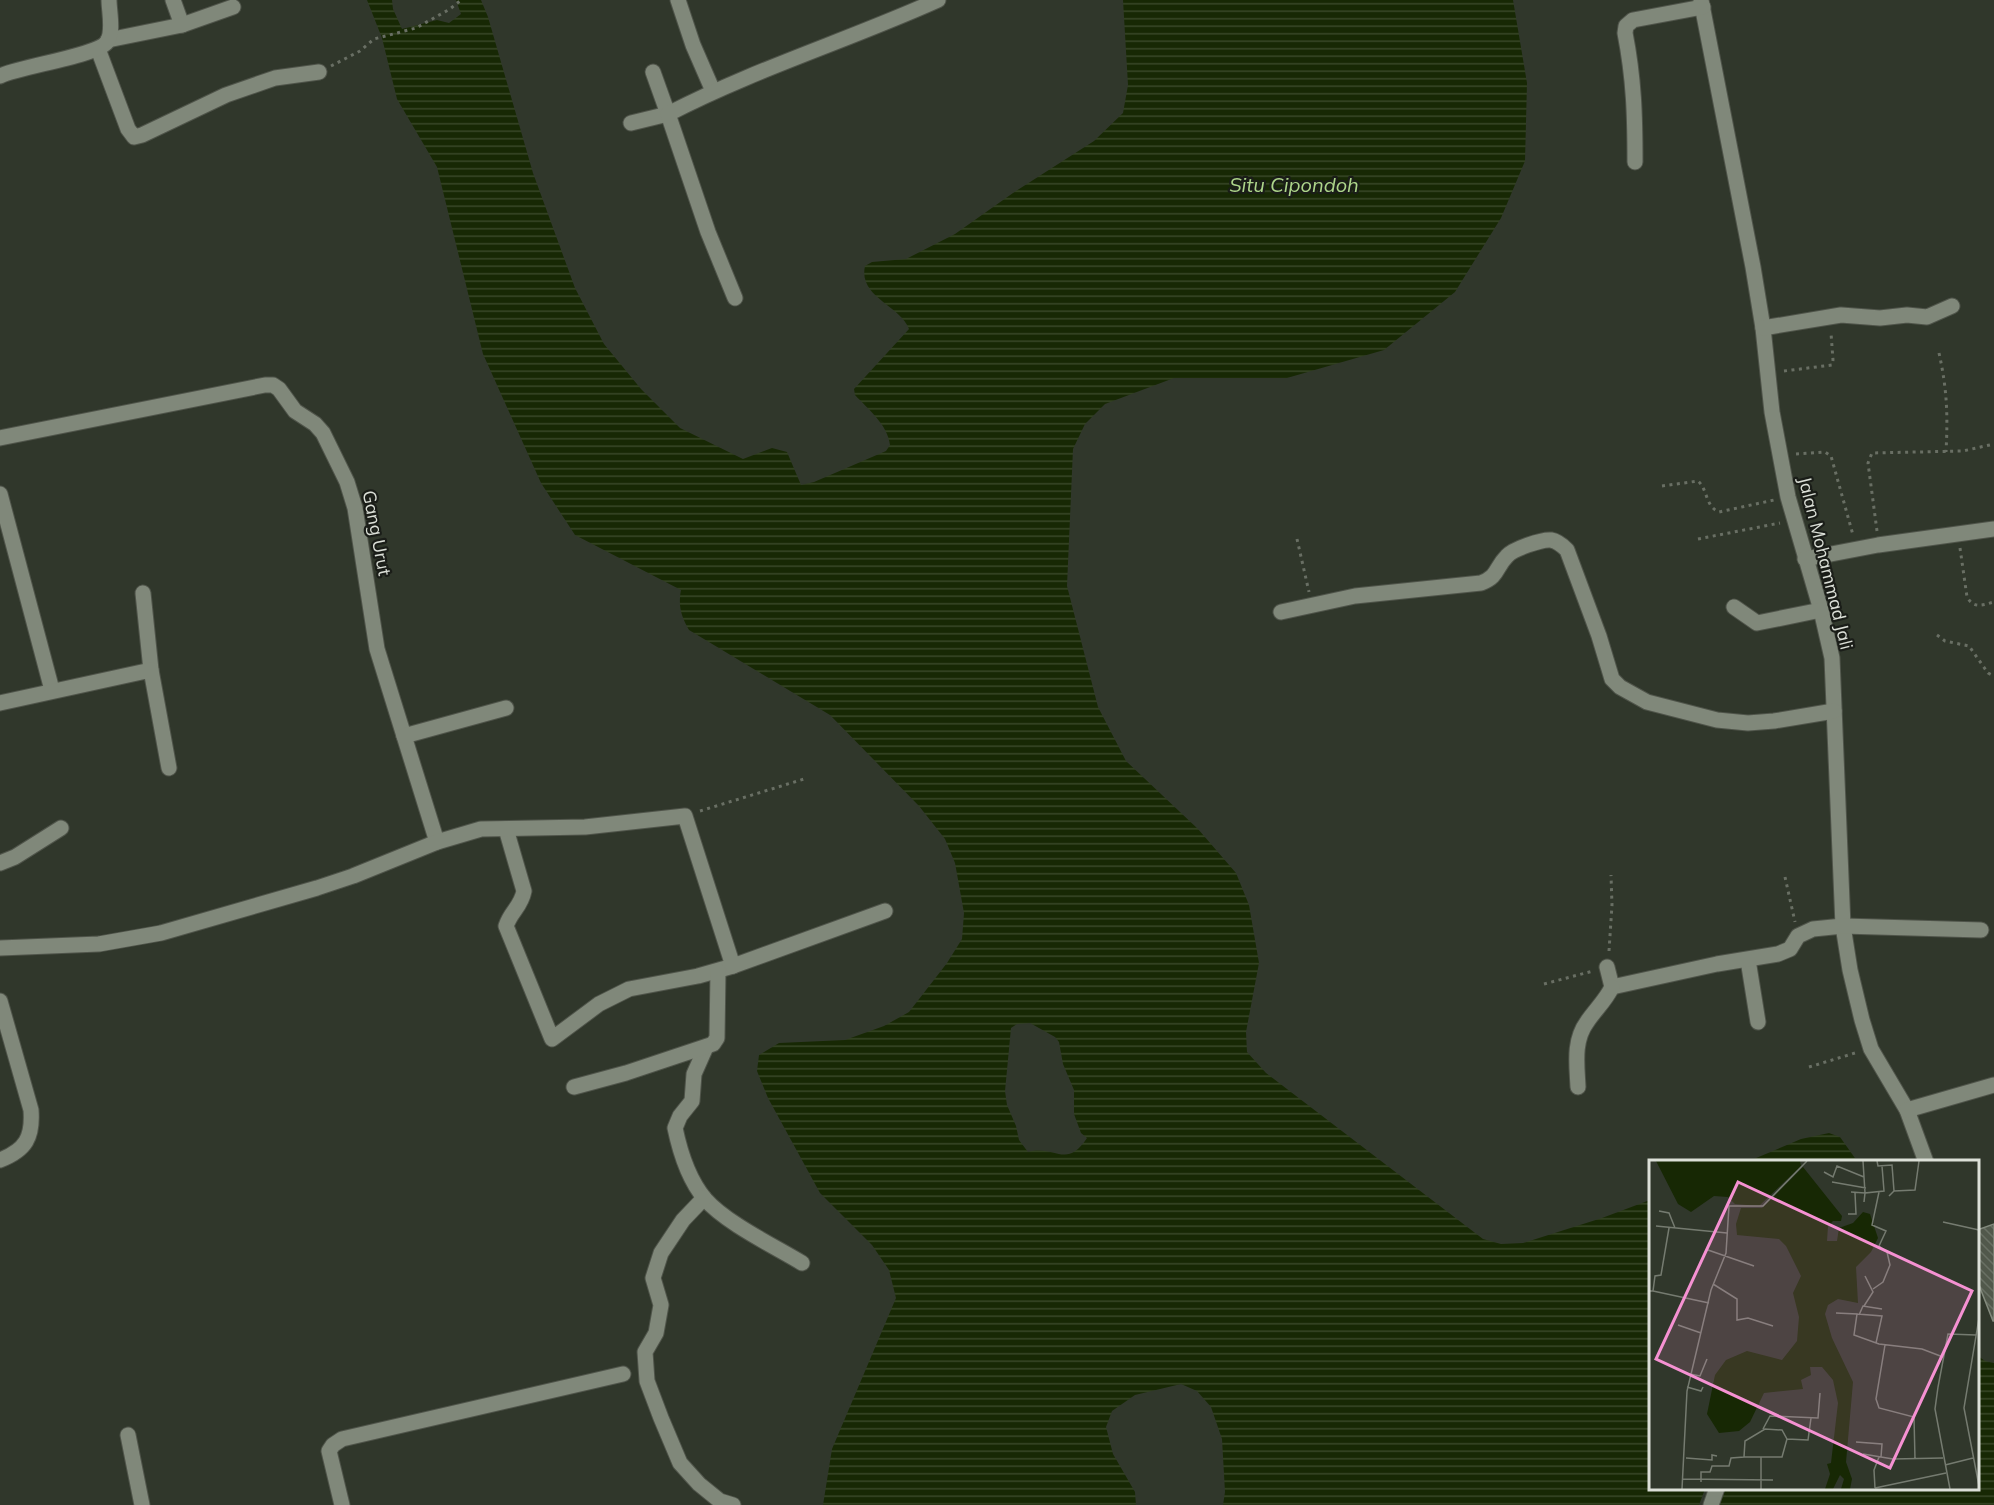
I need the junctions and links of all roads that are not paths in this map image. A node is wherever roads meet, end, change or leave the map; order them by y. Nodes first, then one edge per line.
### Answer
1 (109, 0) edge
2 (173, 0) edge
3 (678, 0) edge
4 (938, 0) edge
5 (1702, 4) edge
6 (233, 7) dead end
7 (182, 25) junction
8 (103, 44) junction
9 (319, 72) road end
10 (653, 72) dead end
11 (0, 76) edge
12 (713, 91) junction
13 (668, 114) junction
14 (631, 123) dead end
15 (1635, 162) dead end
16 (735, 298) dead end
17 (1952, 306) dead end
18 (1762, 328) junction
19 (0, 438) edge
20 (0, 494) edge
21 (1994, 529) edge
22 (1805, 559) junction
23 (143, 593) dead end
24 (1734, 608) dead end
25 (1821, 610) junction
26 (1281, 612) dead end
27 (151, 670) junction
28 (52, 690) junction
29 (0, 703) edge
30 (506, 708) dead end
31 (1834, 711) junction
32 (404, 736) junction
33 (169, 768) dead end
34 (61, 828) dead end
35 (506, 829) junction
36 (437, 842) junction
37 (0, 863) edge
38 (885, 910) dead end
39 (1843, 927) junction
40 (1981, 930) dead end
41 (0, 948) edge
42 (1748, 960) junction
43 (1607, 967) road end
44 (726, 969) junction
45 (1612, 987) junction
46 (0, 1001) edge
47 (1758, 1022) dead end
48 (706, 1047) junction
49 (1994, 1085) edge
50 (574, 1087) dead end
51 (1578, 1087) dead end
52 (1907, 1110) junction
53 (0, 1160) edge
54 (1926, 1160) edge
55 (704, 1198) junction
56 (802, 1263) dead end
57 (623, 1374) dead end
58 (128, 1435) dead end
59 (1716, 1490) edge
60 (142, 1505) edge
61 (342, 1505) edge
62 (733, 1505) edge
63 (1711, 1505) edge

1 - 8 street
2 - 7 street
3 - 12 street
4 - 12 street
5 - 15 street
5 - 18 street, Jalan Mohammad Jali
6 - 7 street
7 - 8 street
8 - 9 street
8 - 11 street
10 - 13 street
12 - 13 street
13 - 14 street
13 - 16 street
17 - 18 street
18 - 22 street, Jalan Mohammad Jali
19 - 32 street, Gang Urut
20 - 28 street
21 - 22 street
22 - 25 street, Jalan Mohammad Jali
23 - 27 street
24 - 25 street
25 - 31 street, Jalan Mohammad Jali
26 - 31 street
27 - 28 street
27 - 33 street
28 - 29 street
30 - 32 street
31 - 39 street, Jalan Mohammad Jali
32 - 36 street, Gang Urut
34 - 37 street
35 - 36 street
35 - 44 street
35 - 44 street
36 - 41 street
38 - 44 street
39 - 40 street
39 - 42 street
39 - 52 street, Jalan Mohammad Jali
42 - 45 street
42 - 47 street
43 - 45 street
44 - 48 street
45 - 51 street
46 - 53 street
48 - 50 street
48 - 55 street
49 - 52 street
52 - 54 street, Jalan Mohammad Jali
55 - 56 street
55 - 62 street
57 - 61 street
58 - 60 street
59 - 63 street

